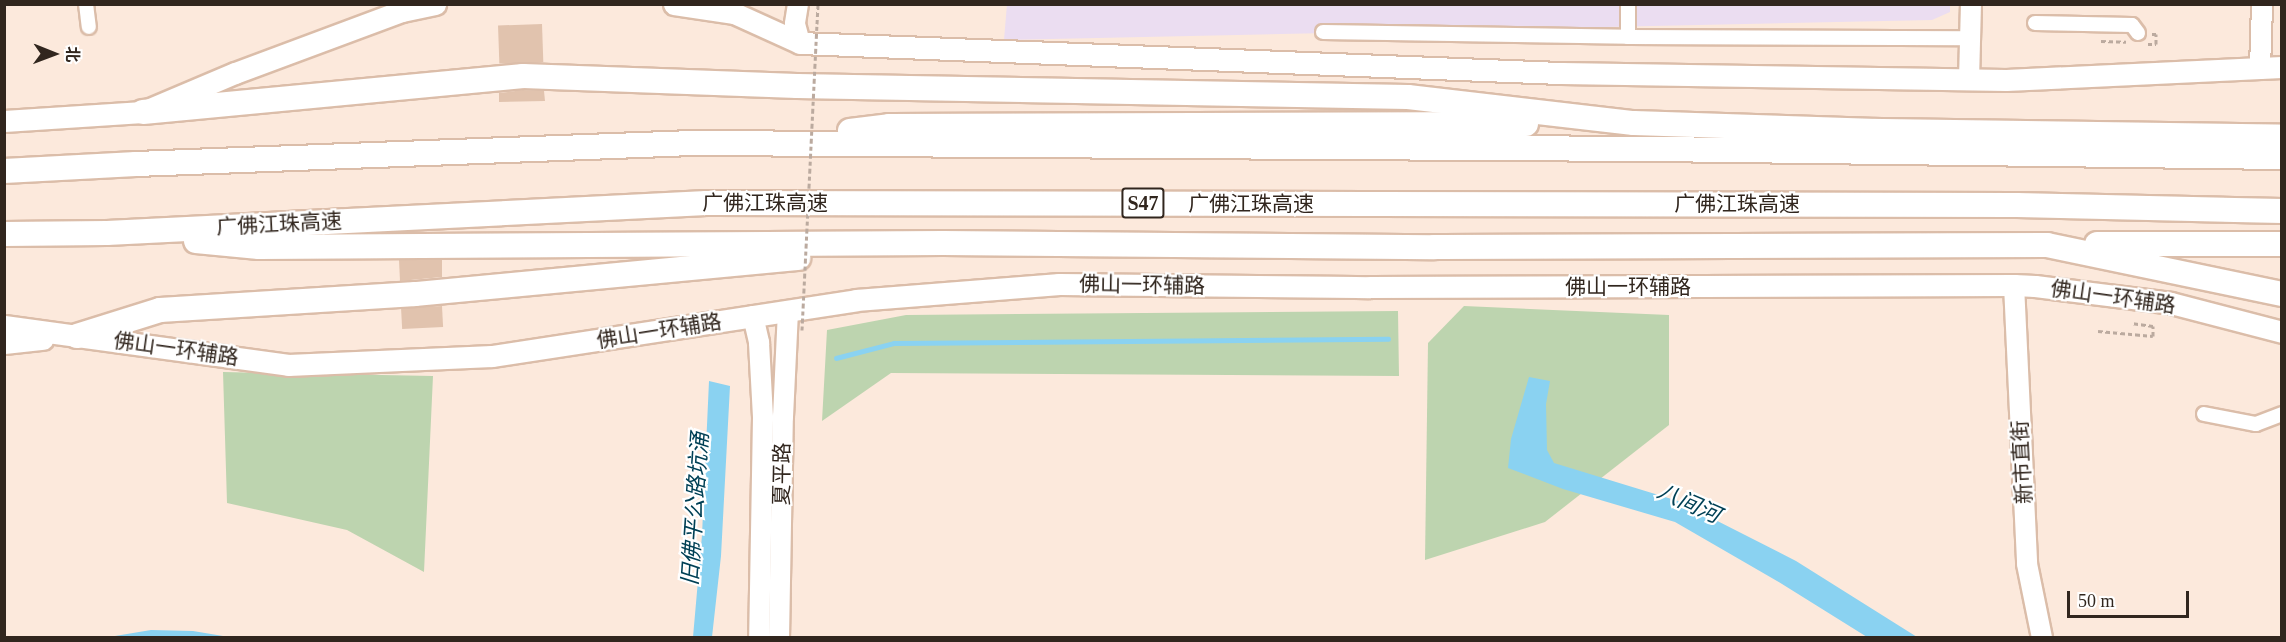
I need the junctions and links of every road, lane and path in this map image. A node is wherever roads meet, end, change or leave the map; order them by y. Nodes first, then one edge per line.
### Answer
1 (86, 4) edge
2 (435, 4) edge
3 (674, 4) edge
4 (798, 4) edge
5 (818, 4) edge
6 (1628, 4) edge
7 (1971, 4) edge
8 (2262, 4) edge
9 (735, 9) edge
10 (2035, 23) dead end
11 (89, 27) dead end
12 (1323, 32) dead end
13 (2138, 33) dead end
14 (1628, 37) junction
15 (1969, 38) junction
16 (800, 43) junction
17 (2282, 67) edge
18 (2260, 69) junction
19 (1969, 80) junction
20 (143, 112) junction
21 (4, 121) edge
22 (1634, 123) junction
23 (2282, 138) edge
24 (759, 144) junction
25 (2282, 158) edge
26 (4, 171) edge
27 (2282, 211) edge
28 (107, 233) junction
29 (4, 234) edge
30 (943, 243) junction
31 (2047, 244) junction
32 (2282, 244) edge
33 (2014, 285) junction
34 (2282, 294) edge
35 (788, 311) junction
36 (753, 316) junction
37 (2131, 323) dead end
38 (4, 326) edge
39 (802, 330) dead end
40 (2098, 331) dead end
41 (2282, 332) edge
42 (77, 336) junction
43 (4, 343) edge
44 (2204, 414) dead end
45 (2282, 414) edge
46 (759, 638) edge
47 (779, 638) edge
48 (2042, 638) edge

1 - 11 street
2 - 20 main road
3 - 9 main road
4 - 16 main road
5 - 39 path, bridge
6 - 14 street
7 - 15 main road
8 - 18 main road
9 - 16 main road
10 - 13 street
12 - 14 street
14 - 15 street
15 - 19 main road
16 - 19 main road
17 - 18 main road
18 - 19 main road
20 - 21 main road
20 - 22 highway
22 - 23 highway
22 - 24 highway
24 - 25 highway
24 - 26 highway
27 - 28 highway, 广佛江珠高速 / S47
28 - 29 highway, 广佛江珠高速 / S47
28 - 30 highway
30 - 31 highway
30 - 42 highway
31 - 32 highway
31 - 34 highway
33 - 35 main road, 佛山一环辅路
33 - 41 main road, 佛山一环辅路
33 - 48 main road, 新市直街
35 - 36 main road, 佛山一环辅路
35 - 47 main road, 夏平路
36 - 42 main road, 佛山一环辅路
36 - 46 main road, 夏平路
37 - 40 path
38 - 42 main road, 佛山一环辅路
42 - 43 main road
44 - 45 street

